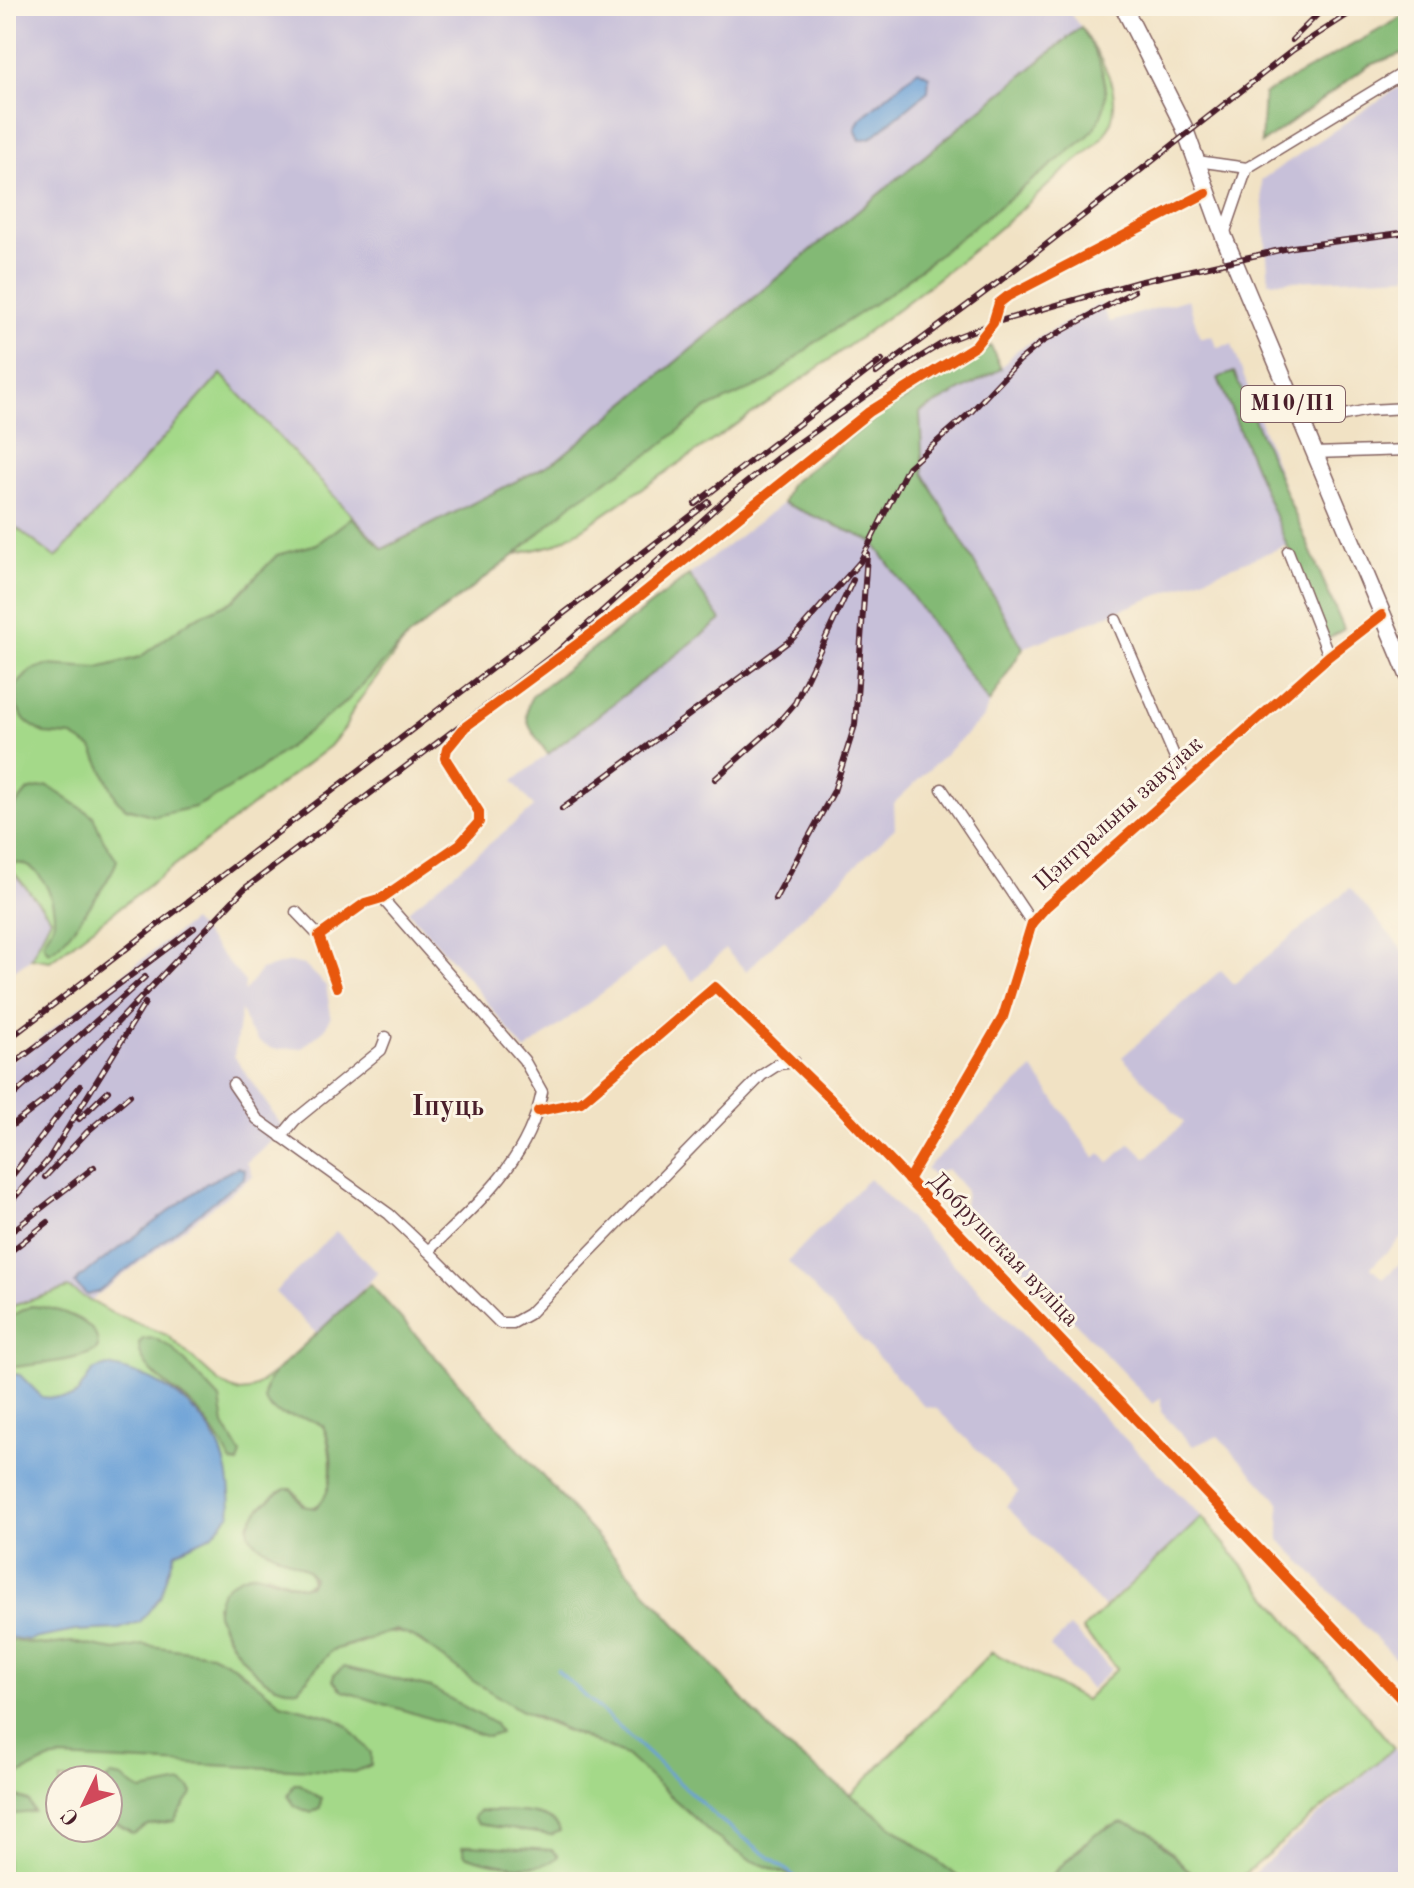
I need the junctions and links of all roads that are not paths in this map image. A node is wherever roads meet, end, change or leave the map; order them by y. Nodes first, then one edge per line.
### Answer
1 (1123, 6) edge
2 (1408, 70) edge
3 (1197, 161) junction
4 (1247, 168) junction
5 (1206, 193) junction
6 (1224, 237) junction
7 (1408, 408) edge
8 (1302, 424) junction
9 (1408, 450) edge
10 (1314, 453) junction
11 (1288, 551) dead end
12 (1382, 615) junction
13 (1116, 620) dead end
14 (1329, 656) junction
15 (1408, 675) edge
16 (1185, 781) junction
17 (942, 789) dead end
18 (382, 898) junction
19 (296, 912) dead end
20 (1032, 923) junction
21 (319, 936) junction
22 (337, 987) dead end
23 (386, 1037) dead end
24 (795, 1062) junction
25 (233, 1084) dead end
26 (538, 1111) junction
27 (281, 1137) junction
28 (908, 1180) junction
29 (428, 1251) junction
30 (1408, 1706) edge

1 - 3 main road, М10/П1
2 - 4 street
3 - 4 street
3 - 5 main road, М10/П1
4 - 6 street
5 - 6 main road, М10/П1
5 - 18 street
6 - 8 main road, М10/П1
7 - 8 street
8 - 10 main road, М10/П1
9 - 10 street
10 - 12 main road, М10/П1
11 - 14 street
12 - 14 street, Цэнтральны завулак
12 - 15 main road, М10/П1
13 - 16 street, Цэнтральны завулак
14 - 16 street, Цэнтральны завулак
16 - 20 street, Цэнтральны завулак
17 - 20 street
18 - 21 street
18 - 26 street
19 - 21 street
20 - 28 street, Цэнтральны завулак
21 - 22 street
23 - 27 street
24 - 26 street, Добрушская вуліца
24 - 28 street, Добрушская вуліца
24 - 29 street
25 - 27 street
26 - 29 street
27 - 29 street
28 - 30 street, Добрушская вуліца

